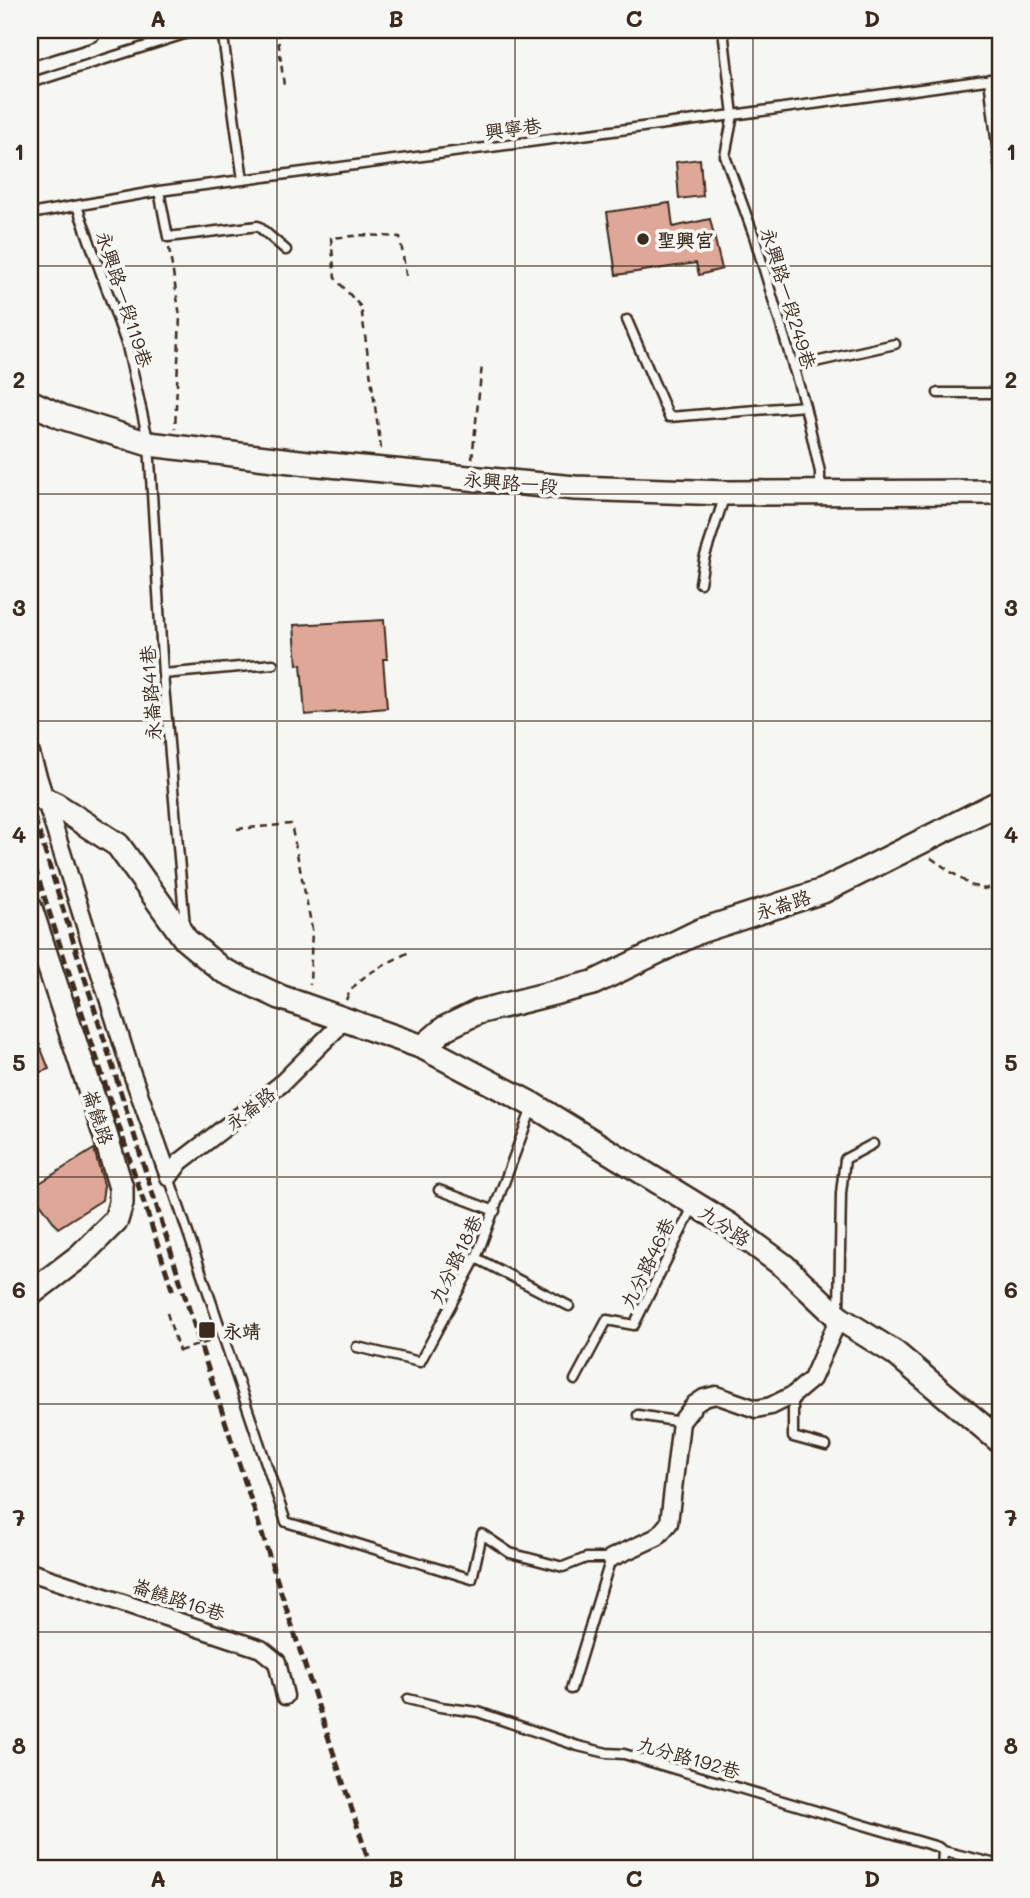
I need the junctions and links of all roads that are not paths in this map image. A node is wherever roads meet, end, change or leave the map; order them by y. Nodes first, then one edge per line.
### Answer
1 (89, 30) edge
2 (197, 30) edge
3 (222, 30) edge
4 (723, 30) edge
5 (30, 48) edge
6 (1000, 78) edge
7 (989, 79) junction
8 (30, 83) edge
9 (733, 115) junction
10 (1000, 172) edge
11 (243, 180) junction
12 (159, 191) junction
13 (77, 206) junction
14 (30, 214) edge
15 (286, 250) dead end
16 (627, 320) dead end
17 (895, 344) dead end
18 (793, 367) junction
19 (938, 393) dead end
20 (1000, 393) edge
21 (30, 402) edge
22 (805, 406) junction
23 (149, 444) junction
24 (820, 492) junction
25 (1000, 492) edge
26 (726, 493) junction
27 (700, 583) dead end
28 (273, 664) dead end
29 (163, 674) junction
30 (30, 751) edge
31 (38, 797) edge
32 (1000, 802) edge
33 (30, 908) edge
34 (186, 940) junction
35 (340, 1017) junction
36 (423, 1047) junction
37 (533, 1105) junction
38 (873, 1144) dead end
39 (169, 1177) junction
40 (439, 1189) dead end
41 (694, 1204) junction
42 (495, 1212) junction
43 (476, 1258) junction
44 (30, 1294) edge
45 (569, 1306) dead end
46 (839, 1318) junction
47 (357, 1347) dead end
48 (575, 1380) dead end
49 (793, 1395) junction
50 (638, 1415) dead end
51 (681, 1422) junction
52 (1000, 1441) edge
53 (827, 1446) dead end
54 (611, 1558) junction
55 (30, 1572) edge
56 (571, 1689) dead end
57 (285, 1696) dead end
58 (408, 1699) dead end
59 (943, 1851) junction
60 (1000, 1865) edge
61 (942, 1868) edge

1 - 5 street
2 - 8 lane
3 - 11 lane
4 - 9 lane, 永興路一段249巷
6 - 7 lane, 興寧巷
7 - 9 lane, 興寧巷
7 - 10 lane
9 - 11 lane, 興寧巷
9 - 18 lane, 永興路一段249巷
11 - 12 lane, 興寧巷
12 - 13 lane, 興寧巷
12 - 15 lane
13 - 14 lane, 興寧巷
13 - 23 lane, 永興路一段119巷
16 - 22 lane
17 - 18 lane
18 - 22 lane, 永興路一段249巷
19 - 20 lane
21 - 23 street, 永興路一段
22 - 24 lane, 永興路一段249巷
23 - 26 street, 永興路一段
23 - 29 lane, 永崙路41巷
24 - 25 street, 永興路一段
24 - 26 street, 永興路一段
26 - 27 lane
28 - 29 lane
29 - 34 lane, 永崙路41巷
30 - 31 street
31 - 34 street
31 - 39 street
32 - 36 street, 永崙路
33 - 44 street, 崙饒路
34 - 35 street
35 - 36 street
35 - 39 street, 永崙路
36 - 37 street, 九分路
37 - 41 street, 九分路
37 - 42 lane, 九分路18巷
38 - 46 lane
39 - 54 lane
40 - 42 lane
41 - 46 street, 九分路
41 - 48 lane, 九分路46巷
42 - 43 lane, 九分路18巷
43 - 45 lane
43 - 47 lane, 九分路18巷
46 - 49 street
46 - 52 street, 九分路
49 - 51 street
49 - 53 lane
50 - 51 lane
51 - 54 street
54 - 56 lane
55 - 57 street, 崙饒路16巷
58 - 59 lane, 九分路192巷
59 - 60 lane, 九分路192巷
59 - 61 lane

